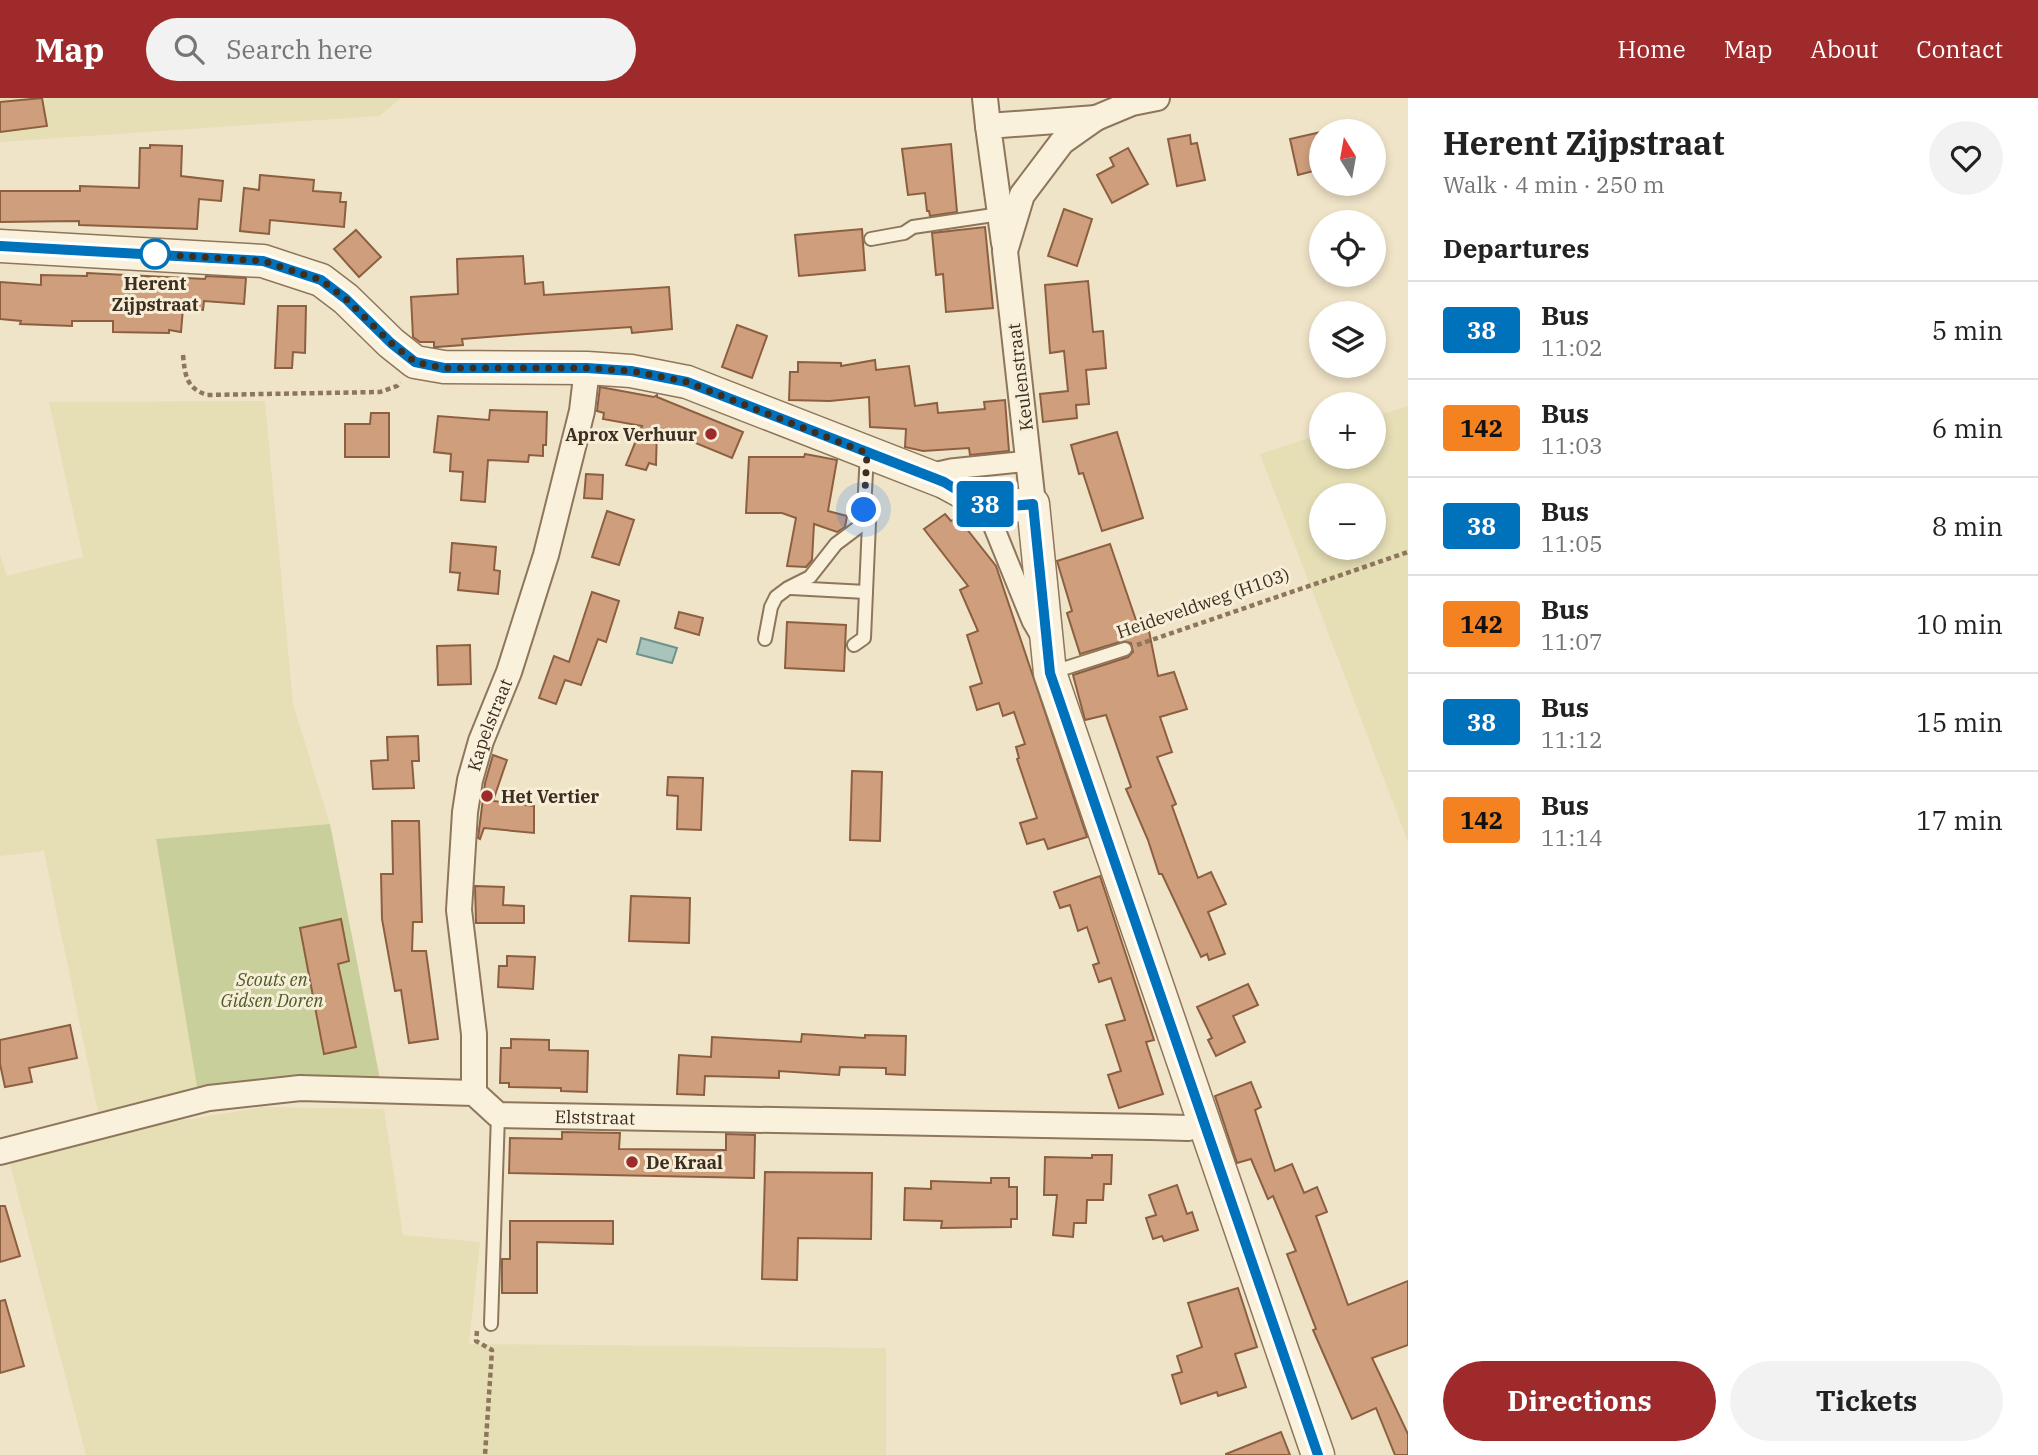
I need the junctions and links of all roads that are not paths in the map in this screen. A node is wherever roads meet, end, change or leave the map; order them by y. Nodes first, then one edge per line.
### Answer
1 (985, 98) edge
2 (1157, 98) edge
3 (1096, 118) junction
4 (988, 126) junction
5 (1000, 214) junction
6 (871, 239) dead end
7 (0, 246) edge
8 (1005, 251) junction
9 (587, 368) junction
10 (867, 453) junction
11 (1029, 461) junction
12 (924, 475) junction
13 (1033, 504) junction
14 (985, 505) junction
15 (864, 510) junction
16 (788, 588) junction
17 (866, 592) junction
18 (765, 639) dead end
19 (853, 645) dead end
20 (1125, 649) road end
21 (1048, 659) junction
22 (474, 1093) junction
23 (498, 1115) junction
24 (1203, 1122) junction
25 (0, 1152) edge
26 (491, 1324) dead end
27 (1318, 1455) edge

1 - 4 street
2 - 3 street, Keulenstraat
3 - 4 street, Keulenstraat
3 - 8 street, Keulenstraat
4 - 5 street, Keulenstraat
5 - 6 lane
5 - 8 street, Keulenstraat
7 - 9 street
8 - 11 street, Keulenstraat
9 - 10 street
9 - 22 street, Kapelstraat
10 - 12 street
10 - 15 lane
11 - 12 street
11 - 13 street, Keulenstraat
12 - 14 street
13 - 14 street
13 - 21 street
14 - 21 street
15 - 16 lane
15 - 17 lane
16 - 17 lane
16 - 18 lane
17 - 19 lane
20 - 21 lane, Heideveldweg (H103)
21 - 24 street
22 - 23 street
22 - 25 street
23 - 24 street, Elststraat
23 - 26 lane
24 - 27 street

